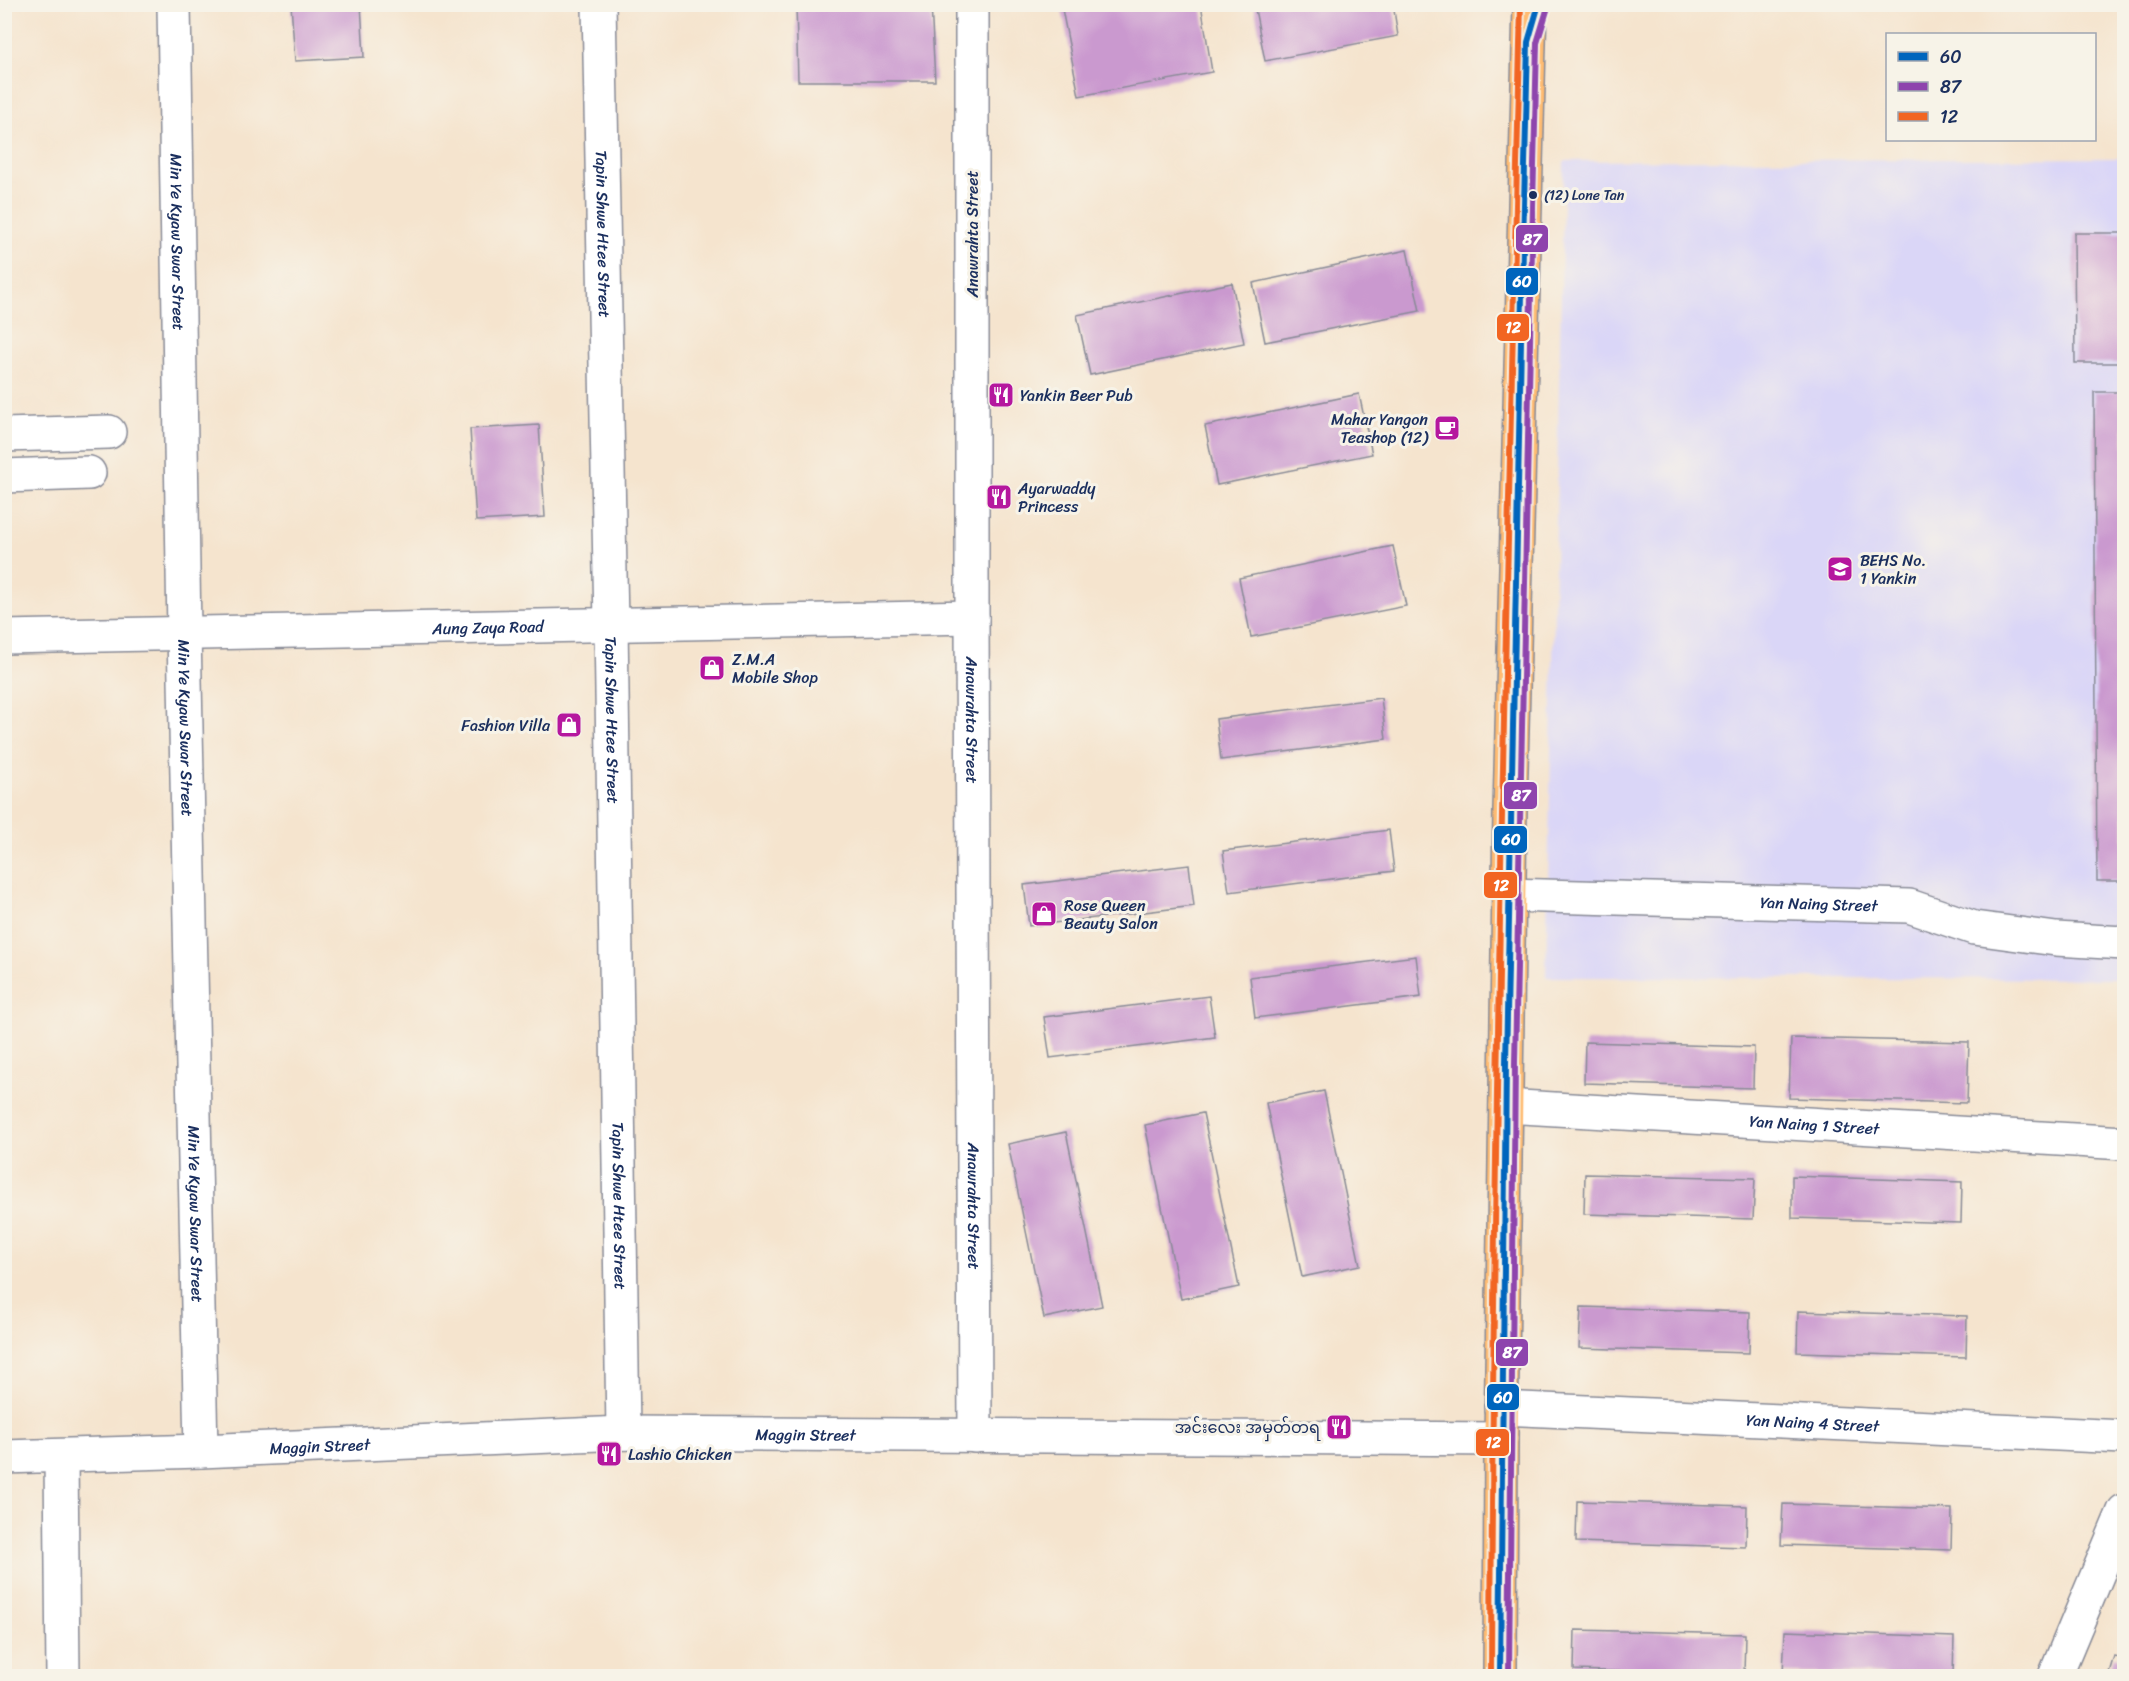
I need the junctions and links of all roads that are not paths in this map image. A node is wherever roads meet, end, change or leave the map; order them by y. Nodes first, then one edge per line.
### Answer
1 (174, 4) edge
2 (599, 4) edge
3 (972, 4) edge
4 (1514, 4) edge
5 (1530, 4) edge
6 (1539, 4) edge
7 (1528, 42) junction
8 (109, 432) dead end
9 (4, 435) edge
10 (89, 473) dead end
11 (4, 477) edge
12 (972, 617) junction
13 (611, 624) junction
14 (184, 632) junction
15 (4, 637) edge
16 (1509, 895) junction
17 (2124, 943) edge
18 (1506, 1106) junction
19 (2124, 1143) edge
20 (1501, 1423) junction
21 (623, 1433) junction
22 (975, 1436) junction
23 (2124, 1437) edge
24 (201, 1451) junction
25 (62, 1456) junction
26 (4, 1457) edge
27 (2124, 1511) edge
28 (63, 1677) edge
29 (1500, 1677) edge
30 (2055, 1677) edge

1 - 14 street, Min Ye Kyaw Swar Street
2 - 13 street, Tapin Shwe Htee Street
3 - 12 street, Anawrahta Street
4 - 7 main road
5 - 7 main road
6 - 7 main road
7 - 16 main road
8 - 9 street
10 - 11 street
12 - 13 street, Aung Zaya Road
12 - 22 street, Anawrahta Street
13 - 14 street, Aung Zaya Road
13 - 21 street, Tapin Shwe Htee Street
14 - 15 street, Aung Zaya Road
14 - 24 street, Min Ye Kyaw Swar Street
16 - 17 street, Yan Naing Street
16 - 18 main road
18 - 19 street, Yan Naing 1 Street
18 - 20 main road
20 - 22 street, Maggin Street
20 - 23 street, Yan Naing 4 Street
20 - 29 main road
21 - 22 street, Maggin Street
21 - 24 street, Maggin Street
24 - 25 street, Maggin Street
25 - 26 street, Maggin Street
25 - 28 street
27 - 30 street

